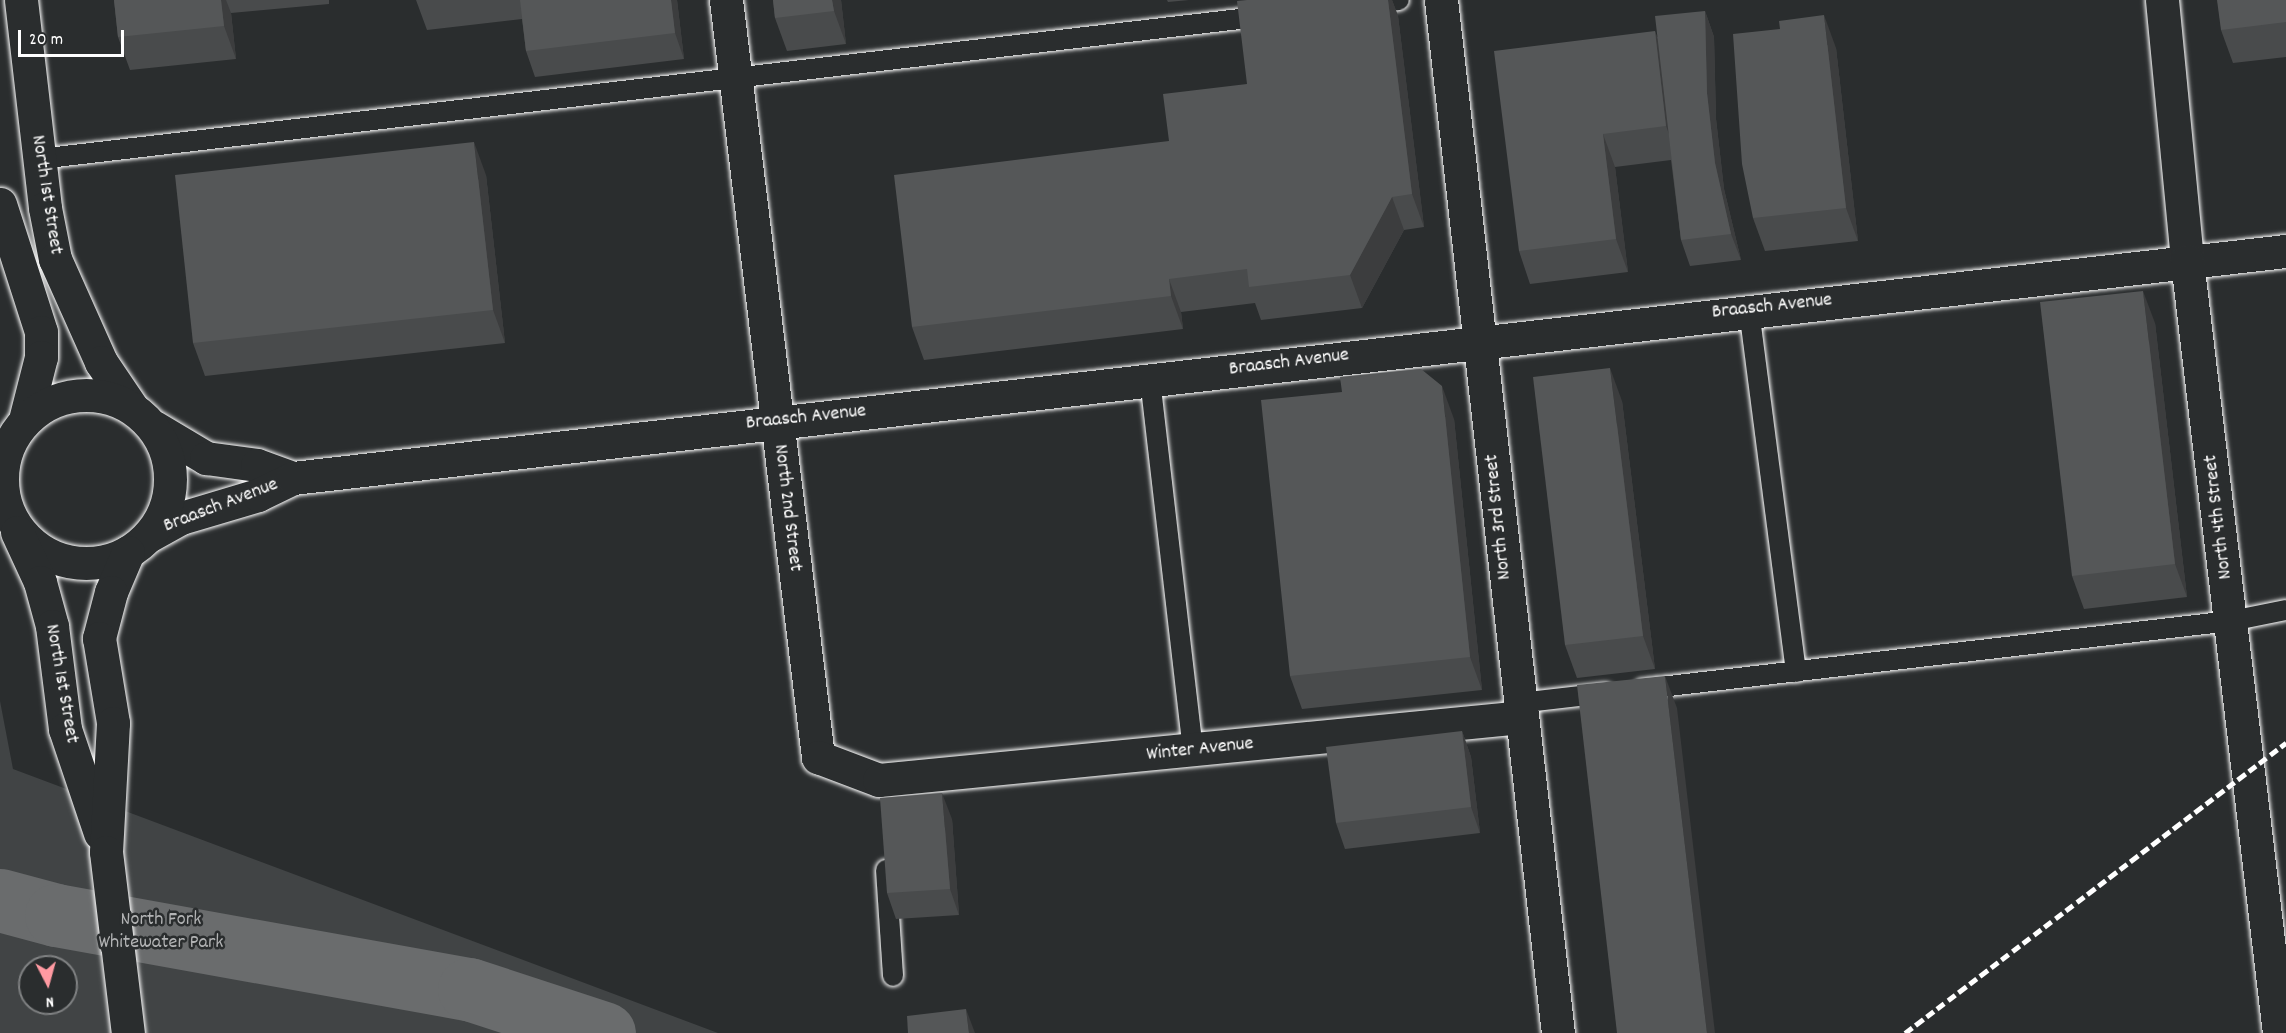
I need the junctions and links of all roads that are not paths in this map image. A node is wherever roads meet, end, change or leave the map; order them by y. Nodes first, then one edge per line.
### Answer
1 (21, 0) edge
2 (726, 0) edge
3 (1399, 0) edge
4 (1441, 0) edge
5 (2162, 0) edge
6 (1351, 6) edge
7 (1280, 14) edge
8 (735, 78) junction
9 (39, 159) junction
10 (0, 204) edge
11 (2286, 251) edge
12 (2187, 261) junction
13 (1749, 310) junction
14 (1480, 340) junction
15 (1150, 379) junction
16 (143, 417) junction
17 (25, 420) junction
18 (777, 422) junction
19 (293, 478) junction
20 (11, 519) junction
21 (139, 544) junction
22 (2286, 610) edge
23 (2231, 621) junction
24 (1796, 672) junction
25 (1520, 710) junction
26 (1193, 752) junction
27 (880, 792) joint
28 (884, 849) edge
29 (106, 852) junction
30 (893, 976) dead end
31 (127, 1026) edge
32 (1558, 1033) edge
33 (2279, 1033) edge

1 - 9 street, North 1st Street
2 - 8 street, North 2nd Street
3 - 6 lane
4 - 14 street, North 3rd Street
5 - 12 street, North 4th Street
7 - 8 lane
8 - 9 lane
8 - 18 street, North 2nd Street
9 - 16 street, North 1st Street
10 - 17 street, North 1st Street
11 - 12 street, Braasch Avenue
12 - 13 street, Braasch Avenue
12 - 23 street, North 4th Street
13 - 14 street, Braasch Avenue
13 - 24 lane
14 - 15 street, Braasch Avenue
14 - 25 street, North 3rd Street
15 - 18 street, Braasch Avenue
15 - 26 lane
16 - 17 street
16 - 19 street, Braasch Avenue
16 - 21 street
17 - 20 street
18 - 19 street, Braasch Avenue
18 - 27 street, North 2nd Street
19 - 21 street, Braasch Avenue
20 - 21 street
20 - 29 street, North 1st Street
21 - 29 street, North 1st Street
22 - 23 lane
23 - 24 lane
23 - 33 street, North 4th Street
24 - 25 lane
25 - 26 street, Winter Avenue
25 - 32 street, North 3rd Street
26 - 27 street, Winter Avenue
28 - 30 lane
29 - 31 street, North 1st Street

